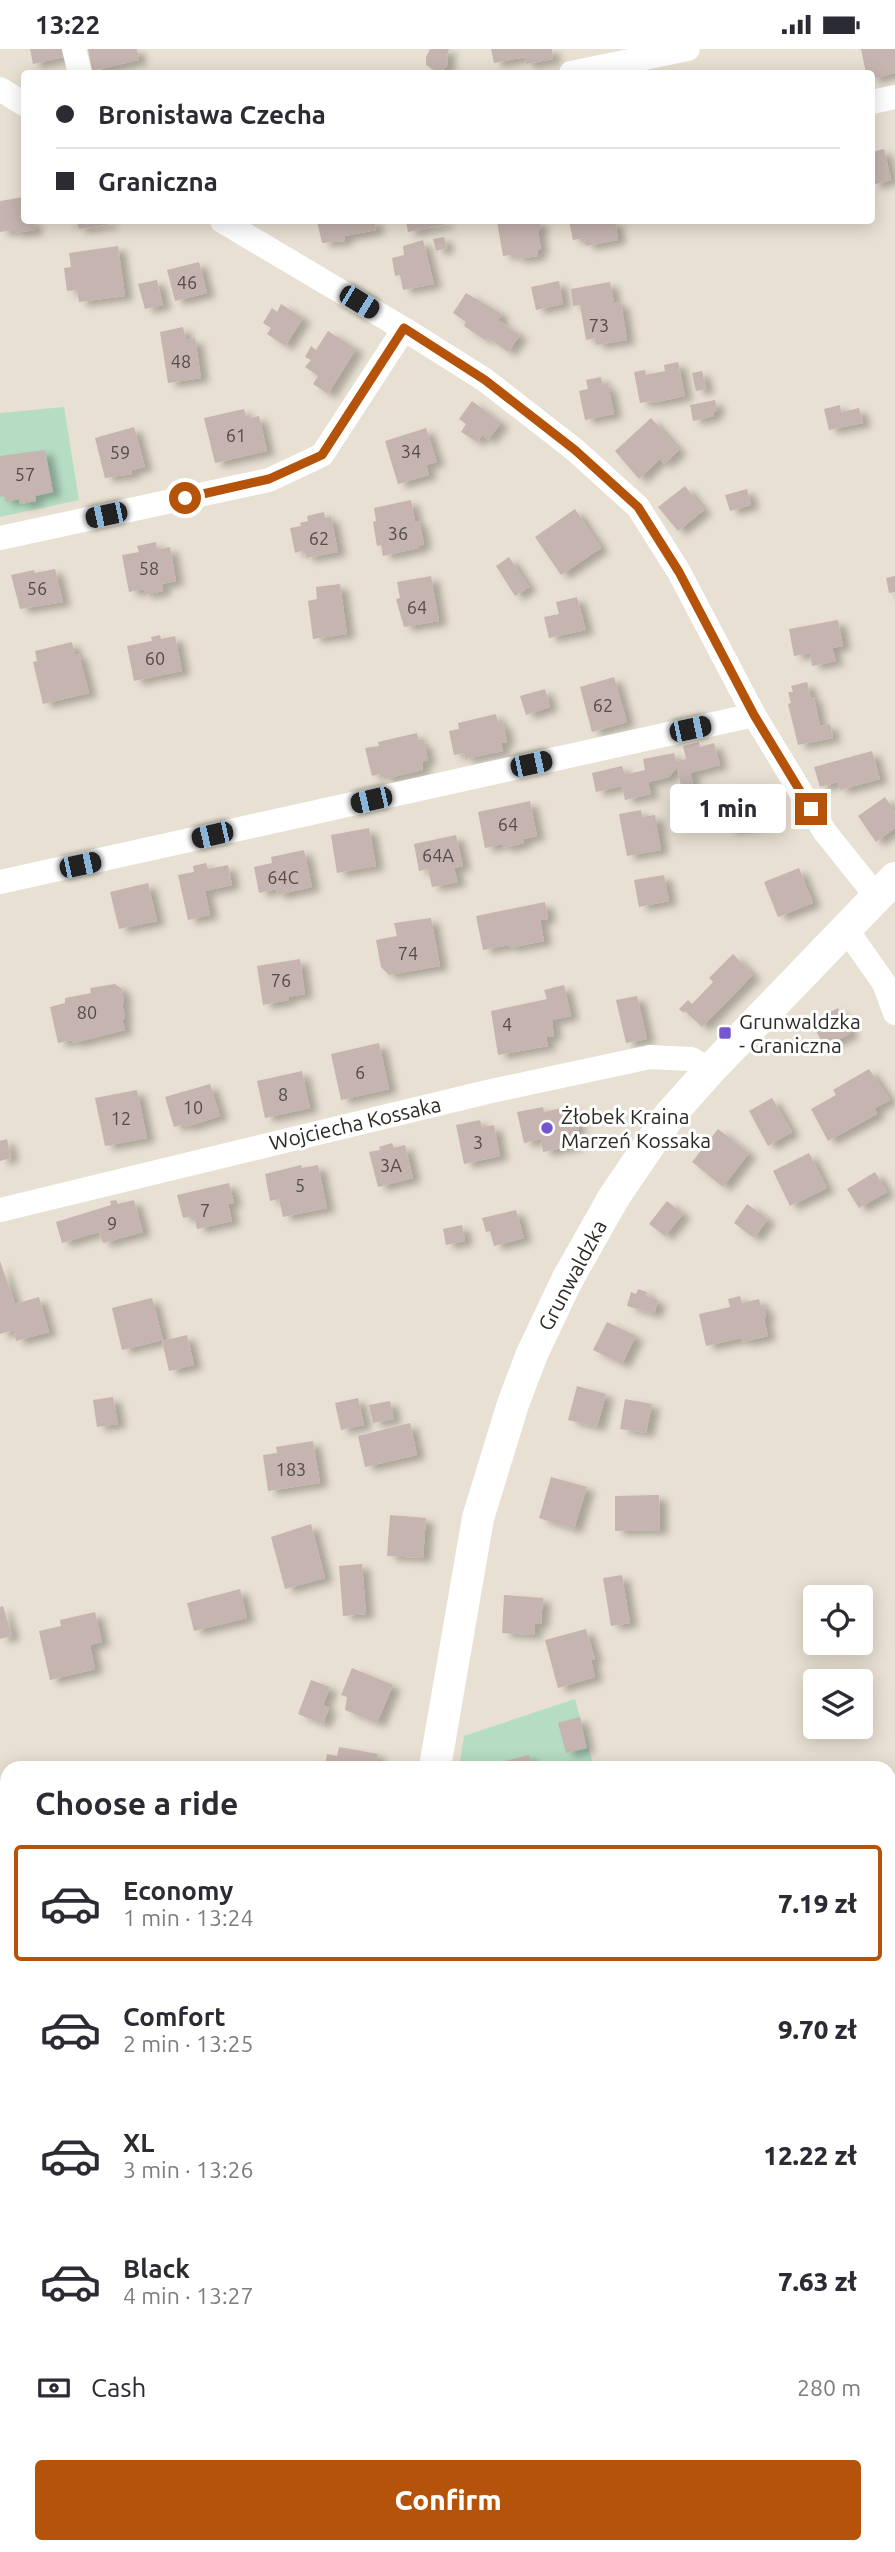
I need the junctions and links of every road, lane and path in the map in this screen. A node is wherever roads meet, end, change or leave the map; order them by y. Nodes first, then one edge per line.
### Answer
1 (74, 49) edge
2 (688, 49) edge
3 (79, 70) edge
4 (586, 70) edge
5 (0, 89) edge
6 (895, 97) edge
7 (875, 101) edge
8 (21, 102) edge
9 (227, 224) edge
10 (404, 328) junction
11 (0, 538) edge
12 (754, 715) junction
13 (0, 882) edge
14 (886, 887) edge
15 (846, 929) junction
16 (895, 1013) edge
17 (710, 1070) junction
18 (0, 1210) edge
19 (436, 1761) edge

1 - 3 street
2 - 4 street
5 - 8 street
6 - 7 street
9 - 10 street
10 - 11 street
10 - 12 street
12 - 13 street
12 - 14 street
14 - 15 street, Grunwaldzka
15 - 16 street
15 - 17 street, Grunwaldzka
17 - 18 street, Wojciecha Kossaka
17 - 19 street, Grunwaldzka

